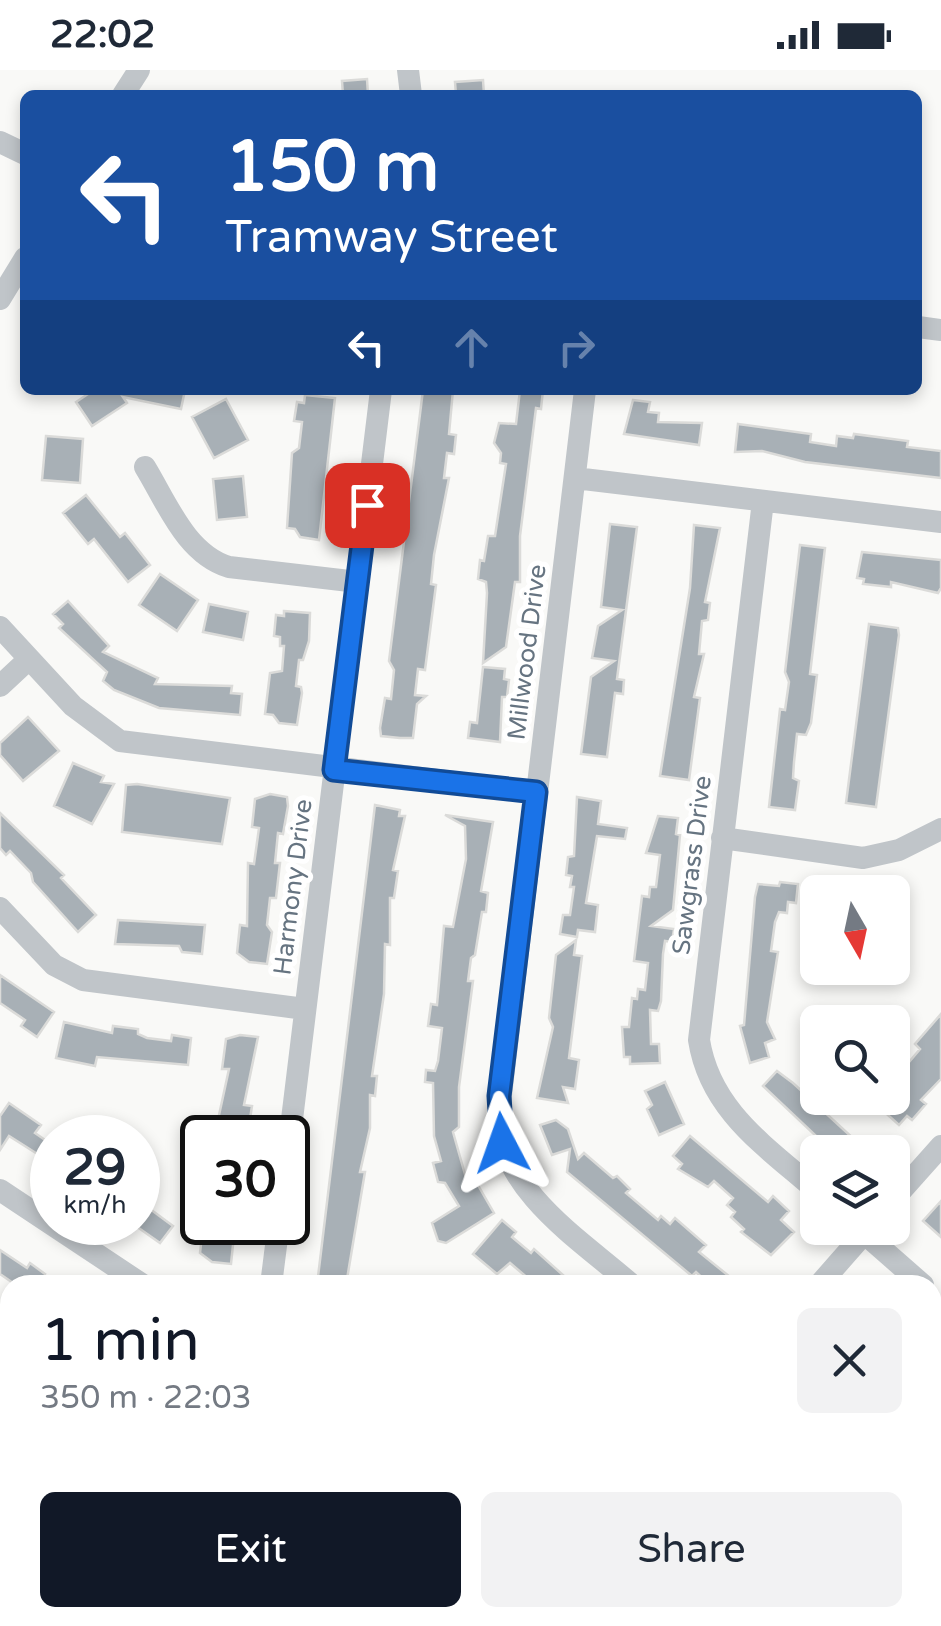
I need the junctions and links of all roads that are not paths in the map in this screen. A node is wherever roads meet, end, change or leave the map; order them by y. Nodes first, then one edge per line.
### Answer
1 (20, 266) edge
2 (0, 300) edge
3 (380, 395) edge
4 (584, 395) edge
5 (146, 467) dead end
6 (574, 478) junction
7 (764, 500) junction
8 (941, 522) edge
9 (358, 582) junction
10 (0, 627) edge
11 (29, 659) junction
12 (0, 686) edge
13 (334, 770) junction
14 (536, 792) junction
15 (941, 829) edge
16 (722, 838) junction
17 (0, 908) edge
18 (305, 1009) junction
19 (292, 1115) edge
20 (941, 1146) edge
21 (800, 1176) edge
22 (910, 1181) edge
23 (0, 1190) edge
24 (276, 1245) edge
25 (851, 1245) edge
26 (881, 1245) edge
27 (128, 1275) edge
28 (272, 1275) edge
29 (621, 1275) edge
30 (827, 1275) edge
31 (913, 1275) edge

1 - 2 street
3 - 9 street, Harmony Drive
4 - 6 street, Millwood Drive
5 - 9 street
6 - 7 street
6 - 14 street, Millwood Drive
7 - 8 street
7 - 16 street, Sawgrass Drive
9 - 13 street, Harmony Drive
10 - 11 street
11 - 12 street
11 - 13 street
13 - 14 street
13 - 18 street, Harmony Drive
14 - 29 street, Millwood Drive
15 - 16 street
16 - 21 street, Sawgrass Drive
17 - 18 street
18 - 19 street, Harmony Drive
20 - 22 street
23 - 27 street
24 - 28 street
25 - 30 street
26 - 31 street

